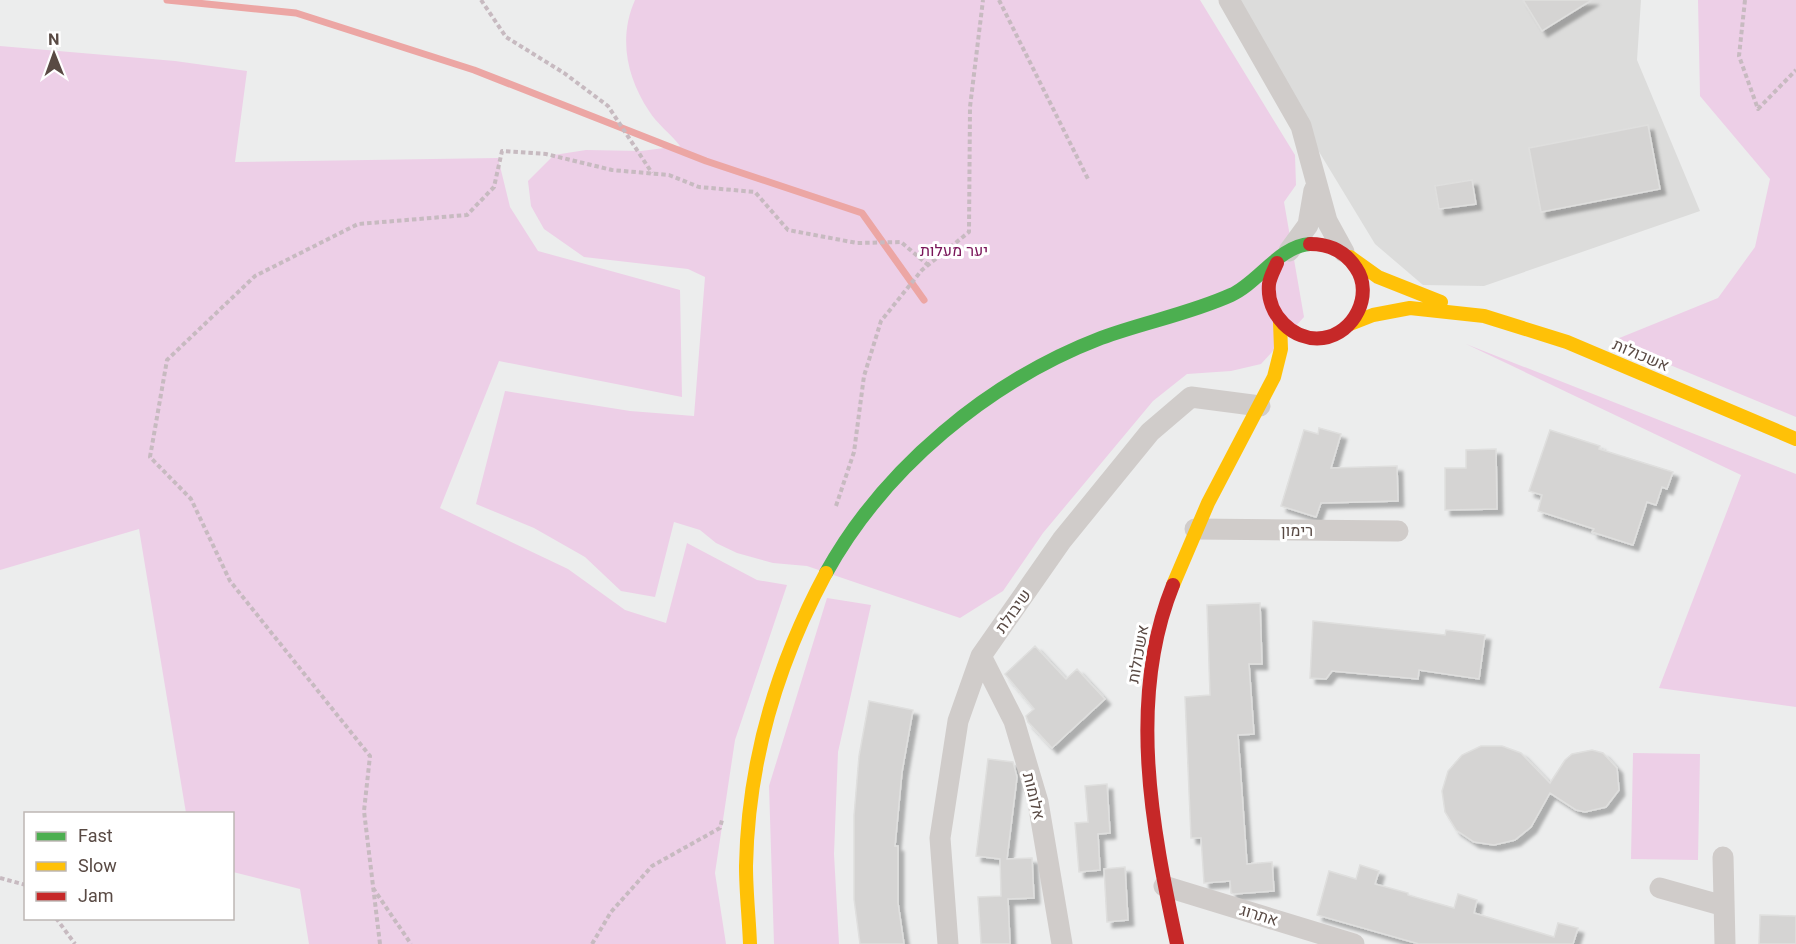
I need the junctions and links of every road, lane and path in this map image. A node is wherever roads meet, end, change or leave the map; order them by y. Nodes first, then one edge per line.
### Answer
1 (481, 0) edge
2 (983, 0) edge
3 (999, 0) edge
4 (1229, 0) edge
5 (1745, 0) edge
6 (1796, 70) edge
7 (1312, 166) junction
8 (652, 173) junction
9 (1089, 181) dead end
10 (1346, 254) junction
11 (1282, 258) junction
12 (928, 265) junction
13 (1207, 305) junction
14 (1244, 305) dead end
15 (1259, 310) dead end
16 (1469, 313) junction
17 (1279, 321) junction
18 (1350, 324) junction
19 (1332, 336) junction
20 (1304, 352) dead end
21 (1290, 363) dead end
22 (1263, 398) junction
23 (1796, 439) edge
24 (836, 513) dead end
25 (1195, 529) junction
26 (1398, 531) dead end
27 (981, 656) junction
28 (723, 818) dead end
29 (1723, 857) dead end
30 (0, 878) edge
31 (24, 884) edge
32 (1164, 886) junction
33 (373, 887) junction
34 (1660, 888) dead end
35 (1724, 906) junction
36 (57, 920) edge
37 (75, 944) edge
38 (380, 944) edge
39 (411, 944) edge
40 (592, 944) edge
41 (750, 944) edge
42 (948, 944) edge
43 (1062, 944) edge
44 (1177, 944) edge
45 (1354, 944) edge
46 (1725, 944) edge

1 - 8 path
2 - 12 path
3 - 9 path
4 - 7 street
5 - 6 path
7 - 10 street
7 - 11 street
8 - 12 path
8 - 33 path
10 - 11 street
10 - 16 street, אשכולות
10 - 18 street
11 - 13 street
11 - 17 street
12 - 24 path
13 - 14 street
13 - 41 street
15 - 17 street
16 - 18 street, אשכולות
16 - 23 street, אשכולות
17 - 19 street
17 - 22 street, אשכולות
18 - 19 street
19 - 20 street
21 - 22 street, אשכולות
22 - 25 street, אשכולות
22 - 27 street, שיבולת
25 - 26 street, רימון
25 - 32 street, אשכולות
27 - 42 street, שיבולת
27 - 43 street, אלומות
28 - 40 path
29 - 35 street
30 - 31 path
32 - 44 street, אשכולות
32 - 45 street, אתרוג
33 - 38 path
33 - 39 path
34 - 35 street
35 - 46 street
36 - 37 path

